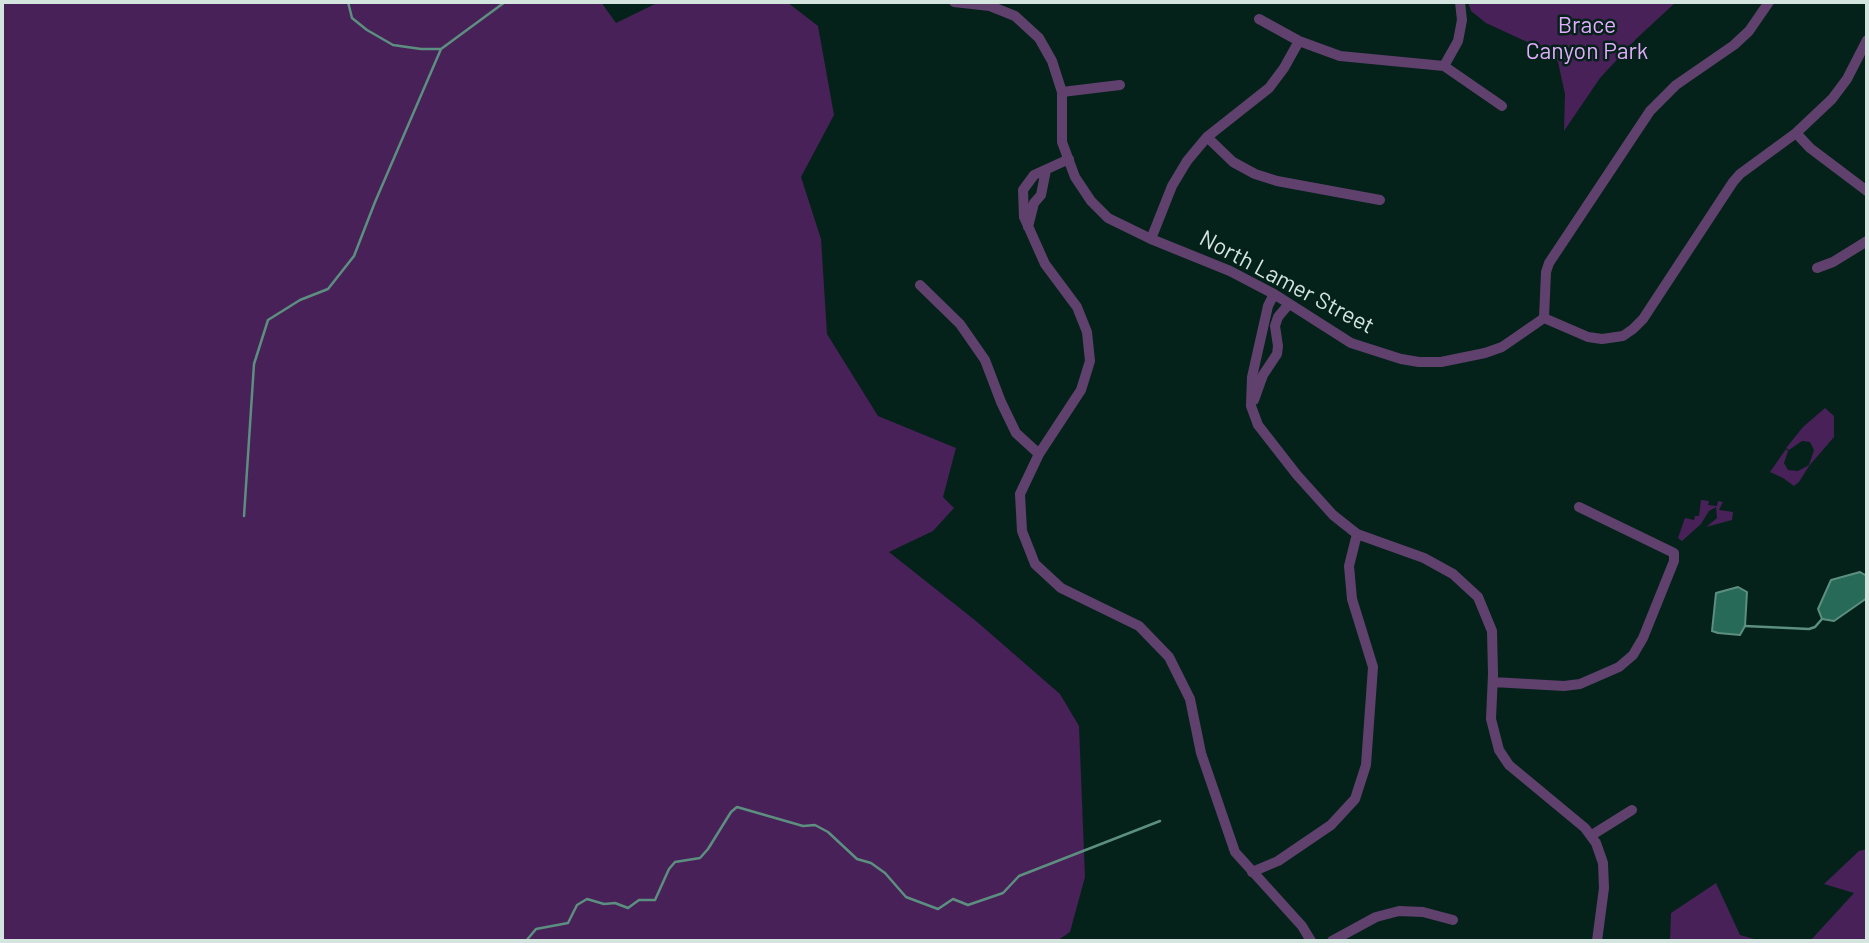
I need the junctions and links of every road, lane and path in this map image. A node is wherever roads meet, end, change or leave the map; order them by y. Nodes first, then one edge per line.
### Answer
1 (954, 2) edge
2 (1460, 2) edge
3 (1769, 2) edge
4 (1259, 19) dead end
5 (1867, 40) edge
6 (1299, 41) junction
7 (1444, 66) junction
8 (1120, 85) dead end
9 (1062, 92) junction
10 (1502, 106) dead end
11 (1796, 133) junction
12 (1207, 137) junction
13 (1069, 159) junction
14 (1046, 170) junction
15 (1867, 191) edge
16 (1380, 200) dead end
17 (1028, 227) junction
18 (1151, 239) junction
19 (1867, 241) edge
20 (1817, 268) dead end
21 (920, 285) dead end
22 (1274, 294) junction
23 (1289, 304) junction
24 (1544, 318) junction
25 (1251, 406) junction
26 (1039, 454) junction
27 (1579, 507) dead end
28 (1357, 534) junction
29 (1493, 682) junction
30 (1632, 810) dead end
31 (1592, 835) junction
32 (1252, 872) junction
33 (1453, 919) dead end
34 (1311, 941) edge
35 (1332, 941) edge
36 (1597, 941) edge

1 - 9 street, North Lamer Street
2 - 7 street
3 - 24 street
4 - 6 street
5 - 11 street
6 - 7 street
6 - 12 street
7 - 10 street
8 - 9 street
9 - 13 street, North Lamer Street
11 - 15 street
11 - 24 street
12 - 16 street
12 - 18 street
13 - 14 street
13 - 18 street, North Lamer Street
14 - 17 street
14 - 17 street
17 - 26 street
18 - 22 street, North Lamer Street
19 - 20 street
21 - 26 street
22 - 23 street, North Lamer Street
22 - 25 street
23 - 24 street, North Lamer Street
23 - 25 street
25 - 28 street
26 - 32 street
27 - 29 street
28 - 29 street
28 - 32 street
29 - 31 street
30 - 31 street
31 - 36 street
32 - 34 street
33 - 35 street

